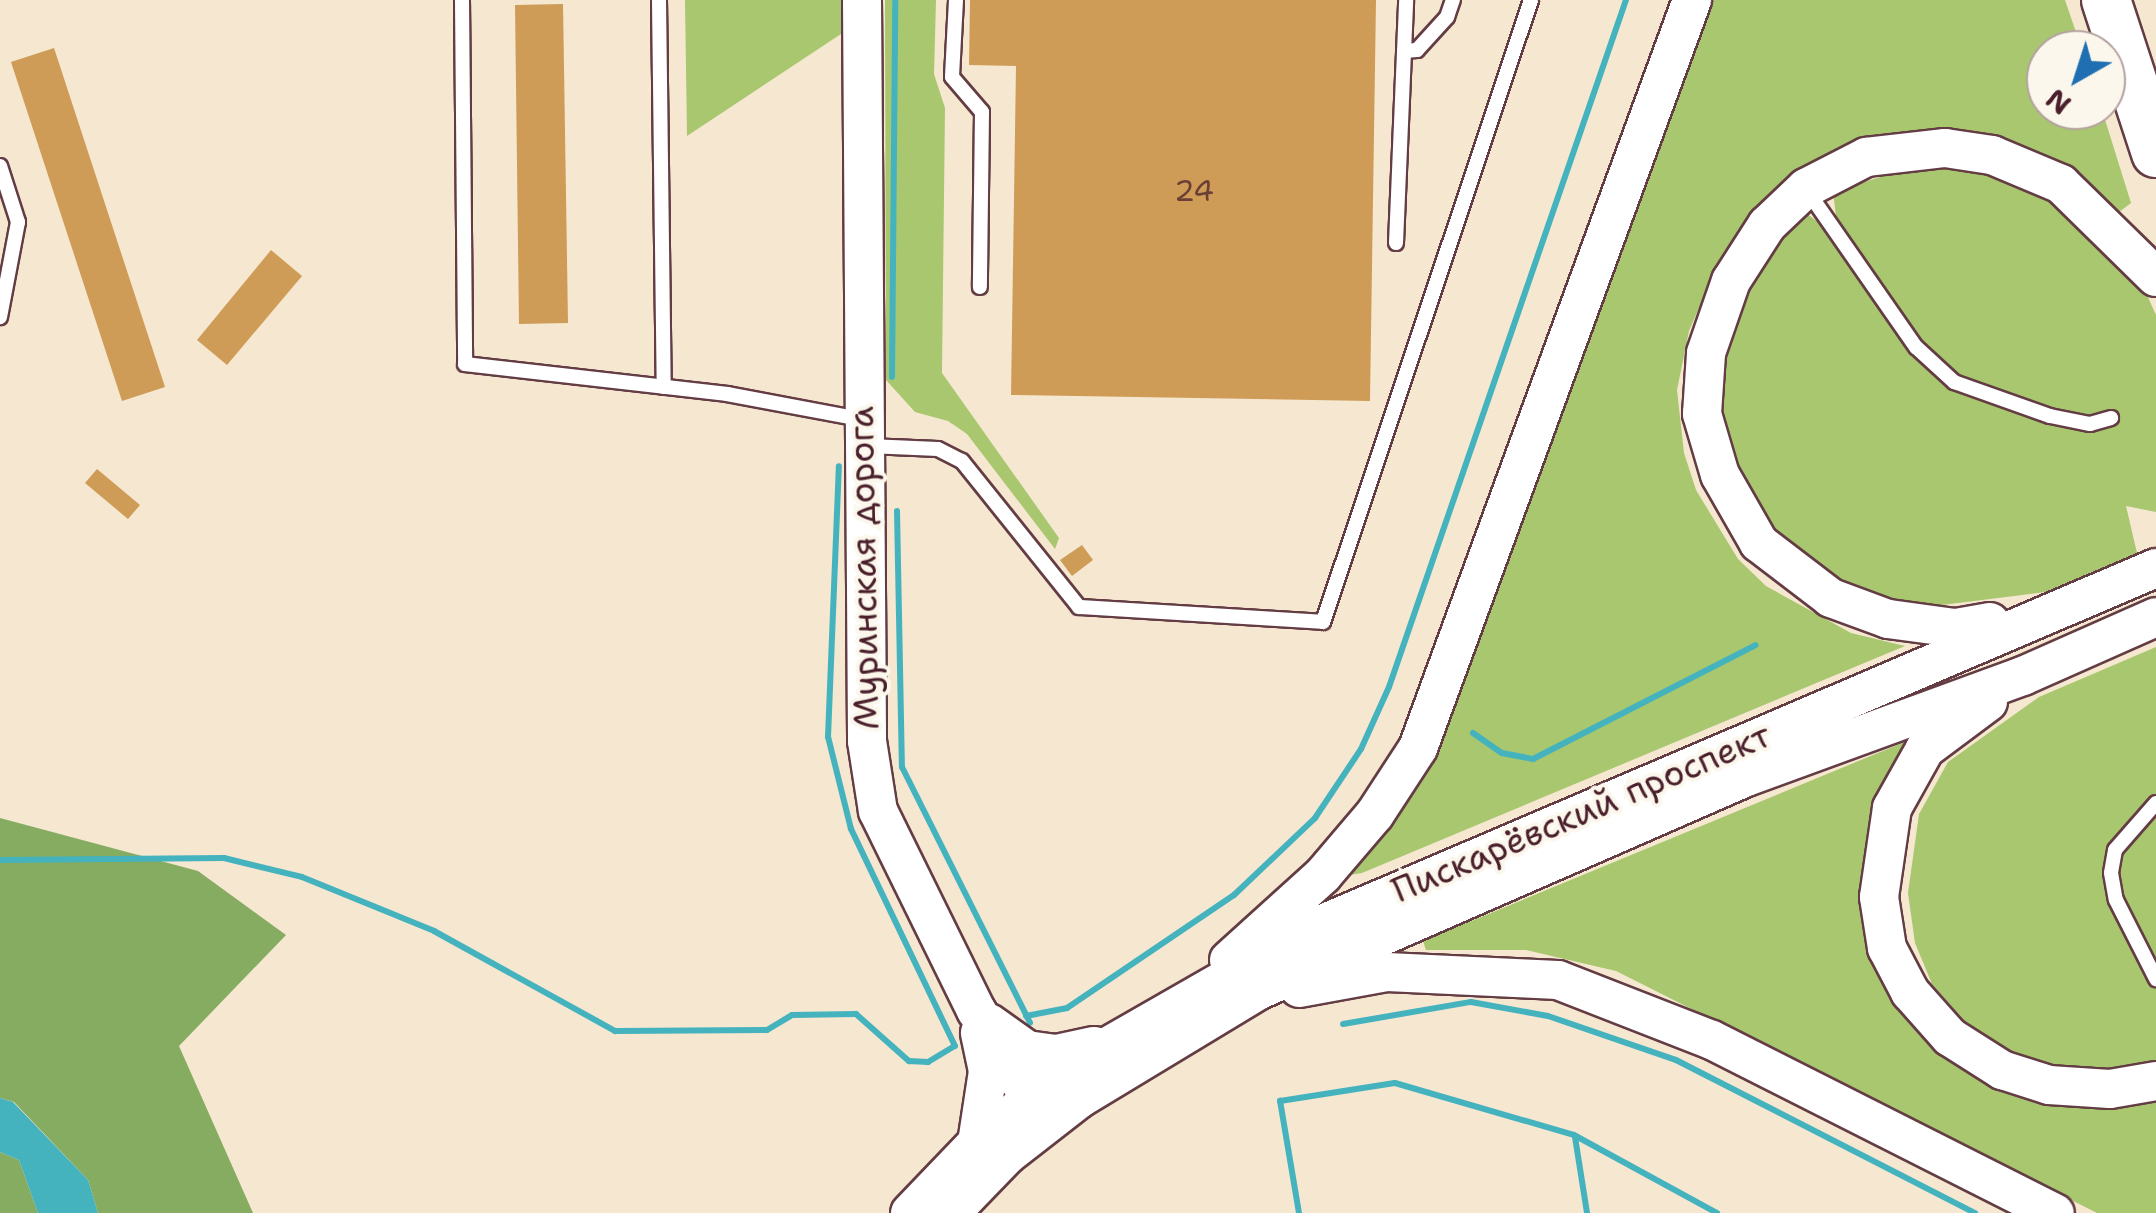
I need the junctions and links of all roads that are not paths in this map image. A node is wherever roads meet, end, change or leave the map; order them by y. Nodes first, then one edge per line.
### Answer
1 (462, 0) edge
2 (659, 0) edge
3 (862, 0) edge
4 (956, 0) edge
5 (1406, 0) edge
6 (1452, 0) edge
7 (1530, 0) edge
8 (1692, 0) edge
9 (2106, 0) edge
10 (1404, 51) junction
11 (2156, 153) edge
12 (0, 166) edge
13 (1806, 188) junction
14 (1396, 243) dead end
15 (2156, 277) edge
16 (980, 287) dead end
17 (0, 316) edge
18 (664, 387) junction
19 (2111, 418) dead end
20 (862, 432) junction
21 (2149, 571) edge
22 (2046, 610) junction
23 (2154, 617) edge
24 (2023, 676) junction
25 (2156, 804) edge
26 (2156, 979) edge
27 (1203, 987) junction
28 (1257, 991) junction
29 (976, 1010) junction
30 (1106, 1044) junction
31 (2156, 1081) edge
32 (1037, 1111) junction
33 (977, 1144) junction
34 (910, 1213) edge
35 (951, 1213) edge
36 (2054, 1213) edge

1 - 18 lane
2 - 18 lane
3 - 20 street, Муринская дорога
4 - 16 lane
5 - 10 lane
6 - 10 lane
7 - 20 lane
8 - 27 street
9 - 11 highway
10 - 14 lane
12 - 17 lane
13 - 15 street
13 - 19 lane
13 - 22 street
18 - 20 lane
20 - 29 street, Муринская дорога
21 - 22 street, Пискарёвский проспект
22 - 27 street, Пискарёвский проспект
23 - 24 street, Пискарёвский проспект
24 - 28 street, Пискарёвский проспект
24 - 31 street
25 - 26 lane
27 - 30 street, Пискарёвский проспект
28 - 32 street, Пискарёвский проспект
28 - 36 street
29 - 30 street
29 - 32 street, Муринская дорога
29 - 33 street
30 - 32 street, Пискарёвский проспект
32 - 33 street
32 - 35 street
33 - 34 street

